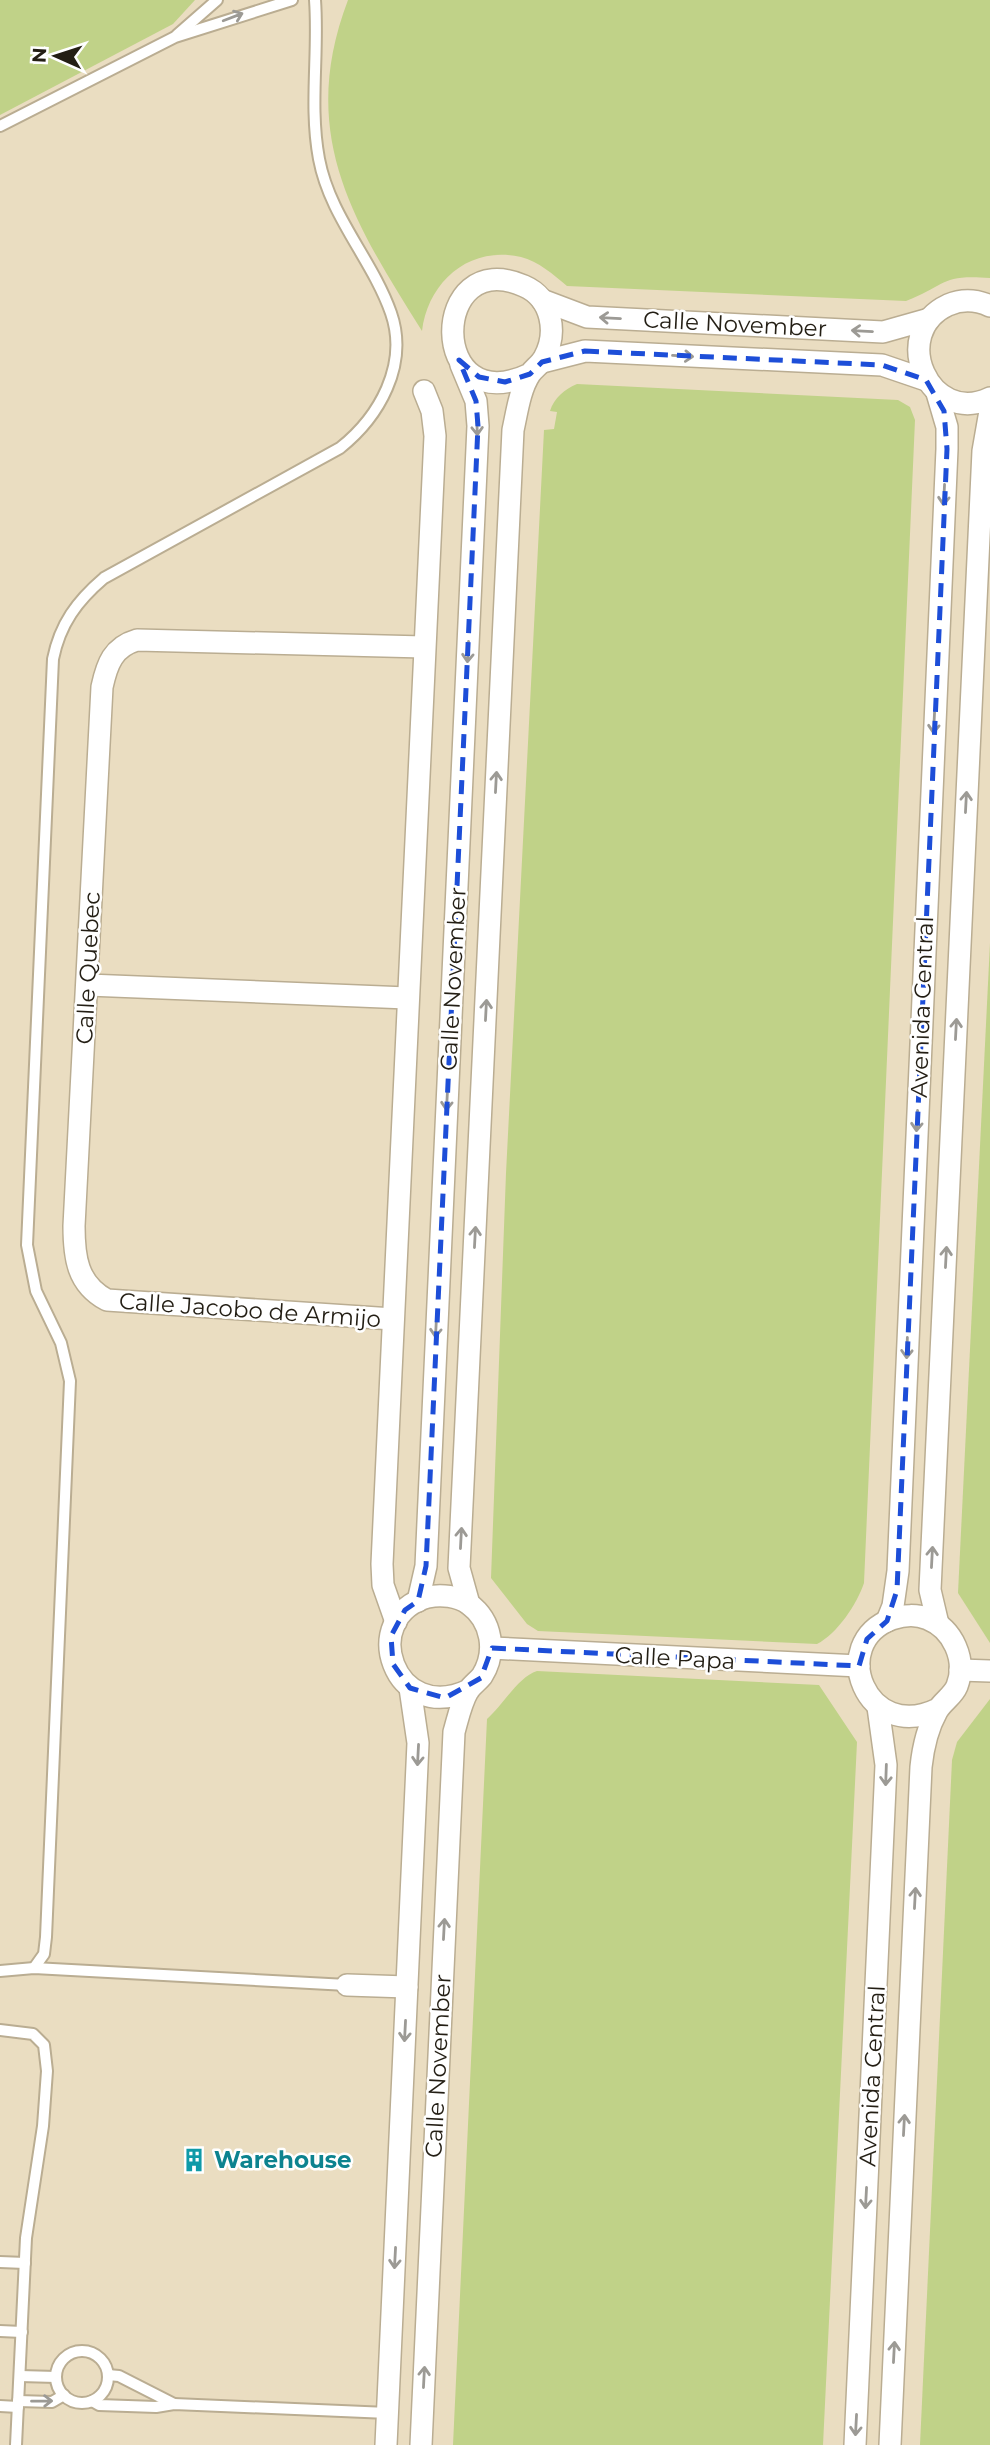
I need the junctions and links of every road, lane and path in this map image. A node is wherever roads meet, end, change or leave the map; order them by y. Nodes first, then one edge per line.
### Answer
1 (216, 0) edge
2 (292, 0) edge
3 (315, 0) edge
4 (175, 37) junction
5 (0, 126) edge
6 (542, 300) junction
7 (990, 306) edge
8 (929, 320) junction
9 (459, 360) junction
10 (536, 368) junction
11 (932, 386) junction
12 (424, 391) dead end
13 (990, 398) edge
14 (990, 411) edge
15 (424, 647) junction
16 (981, 675) edge
17 (88, 985) junction
18 (407, 999) junction
19 (107, 1300) joint
20 (393, 1319) junction
21 (418, 1601) junction
22 (470, 1604) junction
23 (887, 1621) junction
24 (396, 1622) junction
25 (938, 1624) junction
26 (492, 1648) junction
27 (859, 1666) junction
28 (960, 1670) junction
29 (990, 1671) edge
30 (410, 1688) junction
31 (469, 1690) junction
32 (878, 1707) junction
33 (938, 1709) junction
34 (34, 1968) junction
35 (0, 1971) edge
36 (347, 1985) joint
37 (407, 1987) junction
38 (0, 2030) edge
39 (0, 2262) edge
40 (25, 2263) junction
41 (0, 2331) edge
42 (22, 2332) junction
43 (108, 2375) junction
44 (20, 2376) junction
45 (56, 2377) junction
46 (64, 2395) junction
47 (92, 2401) junction
48 (18, 2404) junction
49 (174, 2404) junction
50 (0, 2406) edge
51 (388, 2413) junction
52 (16, 2445) edge
53 (386, 2445) edge
54 (421, 2445) edge
55 (855, 2445) edge
56 (890, 2445) edge

1 - 4 lane
4 -> 2 lane
3 - 34 lane
4 - 5 lane
8 -> 6 street, Calle November
6 - 9 street
6 - 10 street
7 - 8 street, Calle November
8 - 11 street, Avenida Central
9 - 10 street
9 -> 21 street, Calle November
10 -> 11 street, Calle November
22 -> 10 street, Calle November
11 - 13 street, Calle November
11 -> 23 street, Avenida Central
12 - 15 street, Calle November
14 - 16 street, Avenida Central
15 - 17 street, Calle Quebec
15 - 18 street, Calle November
25 -> 16 street, Avenida Central
17 - 18 street
17 - 19 street, Calle Quebec
18 - 20 street, Calle November
19 - 20 street, Calle Jacobo de Armijo
20 - 24 street, Calle November
21 - 22 street
21 - 24 street
22 - 26 street
23 - 25 street
23 - 27 street
24 - 30 street
25 - 28 street
26 - 27 street, Calle Papa
26 - 31 street
27 - 32 street
28 - 29 street
28 - 33 street
30 - 31 street
30 -> 37 street, Calle November
54 -> 31 street, Calle November
32 - 33 street
32 -> 55 street, Avenida Central
56 -> 33 street, Avenida Central
34 - 35 lane
34 - 36 lane
36 - 37 street, Calle November
37 -> 51 street, Calle November
38 - 40 lane
39 - 40 lane
40 - 42 lane
41 - 42 lane
42 - 44 lane
43 - 45 lane
43 - 47 lane
43 - 49 lane
44 - 45 lane
44 - 48 lane
45 - 46 lane
46 - 47 lane
48 -> 46 lane
47 - 49 lane
48 - 50 lane
48 - 52 lane
49 - 51 lane
51 - 53 street, Calle November

